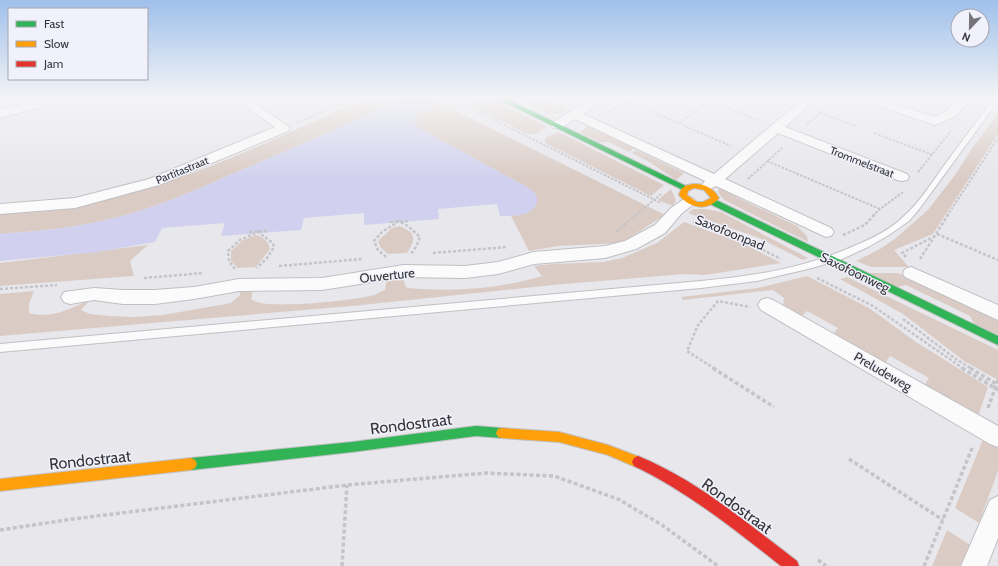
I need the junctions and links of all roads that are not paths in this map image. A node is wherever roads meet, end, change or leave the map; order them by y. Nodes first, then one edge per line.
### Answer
1 (279, 124) edge
2 (554, 124) edge
3 (594, 124) edge
4 (783, 124) edge
5 (978, 124) edge
6 (557, 126) joint
7 (778, 129) junction
8 (902, 177) dead end
9 (711, 184) junction
10 (683, 200) junction
11 (713, 202) junction
12 (0, 208) edge
13 (826, 232) dead end
14 (829, 259) junction
15 (913, 269) road end
16 (66, 291) road end
17 (758, 305) road end
18 (998, 313) edge
19 (998, 342) edge
20 (0, 348) edge
21 (998, 437) edge
22 (0, 485) edge
23 (998, 508) edge
24 (792, 566) edge
25 (974, 566) edge

1 - 12 street, Partitastraat
2 - 6 street
3 - 9 street, Saxofoonweg
4 - 7 street
5 - 14 lane
6 - 10 street
7 - 8 street, Trommelstraat
7 - 9 street
9 - 10 street
9 - 11 street
9 - 13 street, Saxofoonweg
10 - 11 street
10 - 16 street, Ouverture
11 - 14 street, Saxofoonweg
14 - 19 street, Saxofoonweg
14 - 20 lane
15 - 18 street
17 - 21 street, Preludeweg
22 - 24 street, Rondostraat
23 - 25 street

